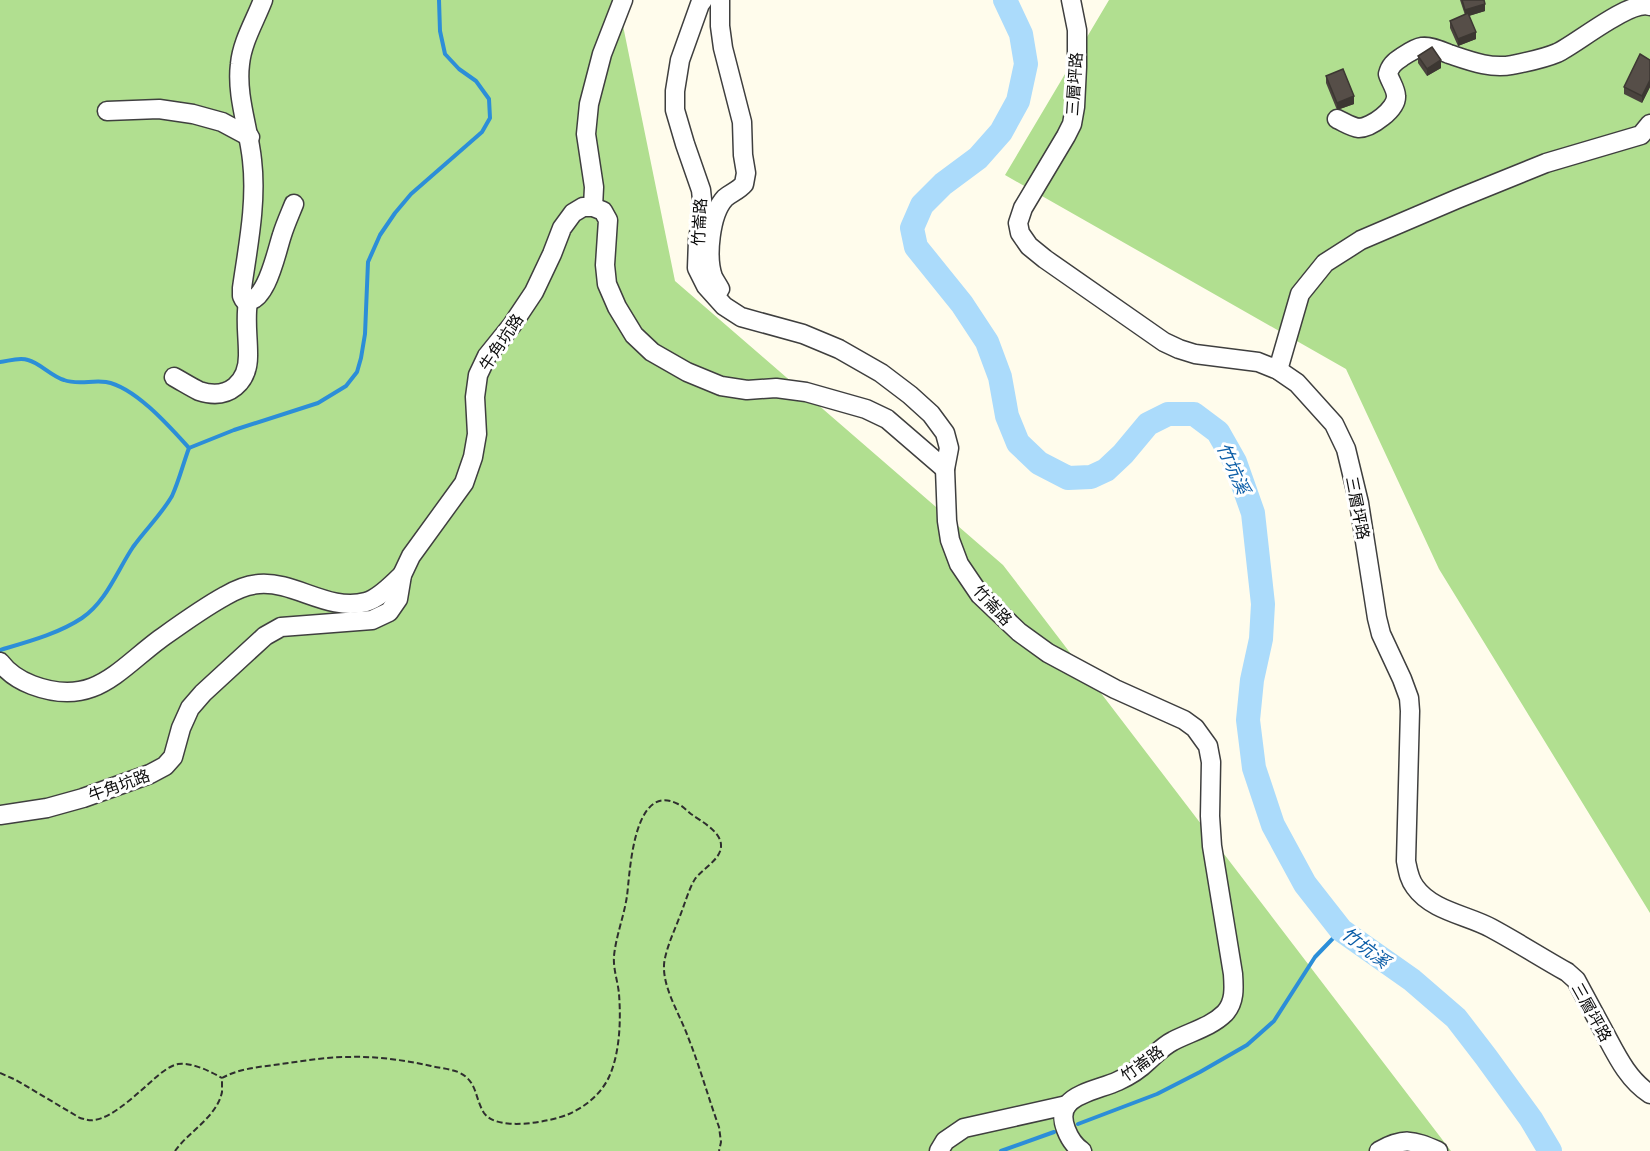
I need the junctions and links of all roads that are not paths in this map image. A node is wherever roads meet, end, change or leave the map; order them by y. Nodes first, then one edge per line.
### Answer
1 (263, 0) edge
2 (623, 0) edge
3 (703, 0) edge
4 (720, 0) edge
5 (1071, 0) edge
6 (1650, 6) edge
7 (107, 111) dead end
8 (1337, 118) dead end
9 (1650, 124) edge
10 (249, 137) junction
11 (294, 204) dead end
12 (593, 207) junction
13 (248, 302) junction
14 (749, 319) junction
15 (1278, 370) junction
16 (174, 378) dead end
17 (945, 469) junction
18 (402, 575) junction
19 (0, 662) edge
20 (0, 815) edge
21 (1650, 1094) edge
22 (1067, 1105) junction
23 (939, 1151) edge
24 (1082, 1151) edge
25 (1378, 1151) edge
26 (1438, 1151) edge

1 - 10 street
2 - 12 street
3 - 14 street, 竹崙路
4 - 14 street
5 - 15 street, 三層坪路
6 - 8 street
7 - 10 street
9 - 15 street
10 - 13 street
11 - 13 street
12 - 17 street
12 - 18 street, 牛角坑路
13 - 16 street
14 - 17 street, 竹崙路
15 - 21 street, 三層坪路
17 - 22 street, 竹崙路
18 - 19 street
18 - 20 street, 牛角坑路
22 - 23 street, 竹崙路
22 - 24 street
25 - 26 street

